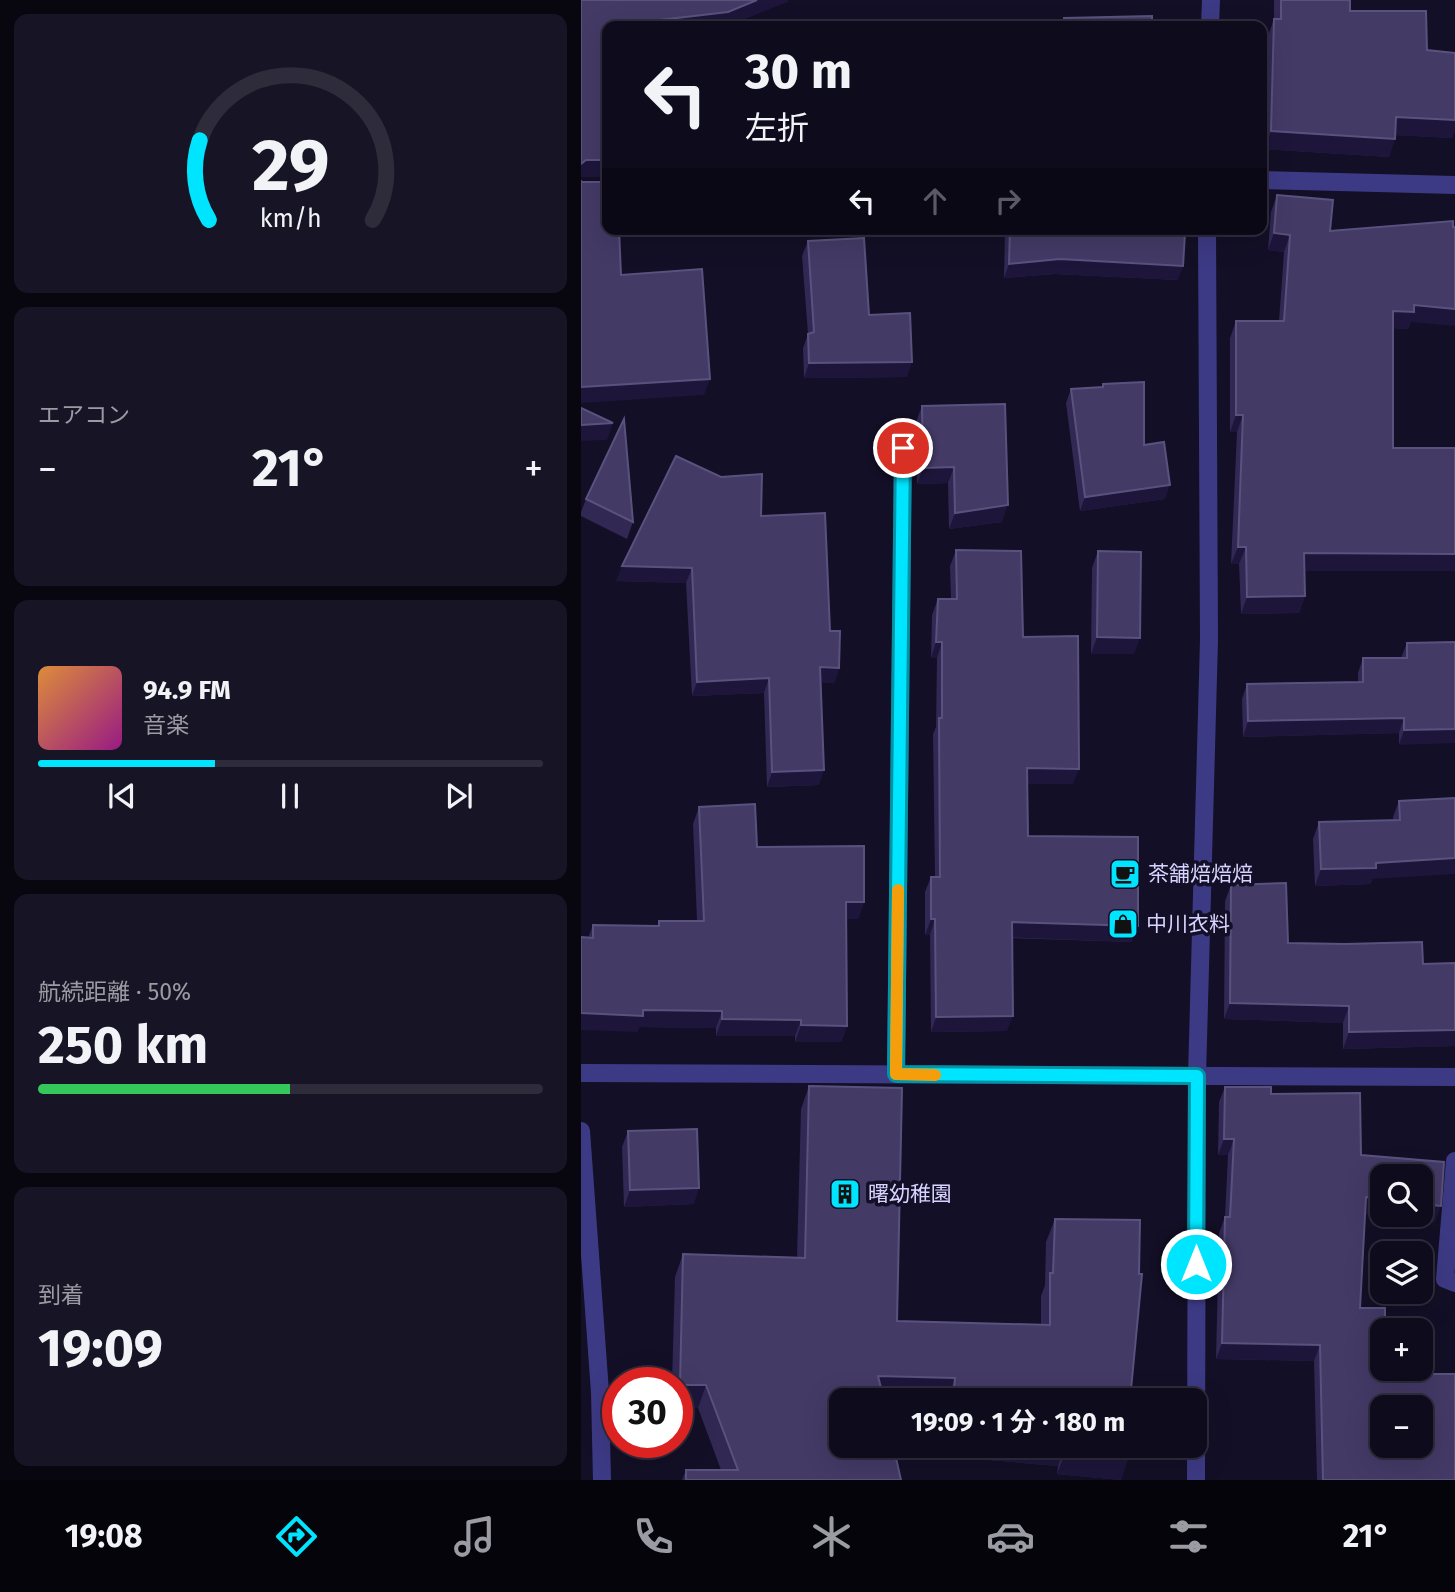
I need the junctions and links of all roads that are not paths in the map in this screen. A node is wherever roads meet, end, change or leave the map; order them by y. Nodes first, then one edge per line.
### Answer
1 (1211, 0) edge
2 (1210, 21) edge
3 (1267, 180) edge
4 (1455, 185) edge
5 (1207, 235) edge
6 (903, 448) dead end
7 (581, 1073) edge
8 (896, 1074) junction
9 (1197, 1076) junction
10 (1455, 1077) edge
11 (581, 1131) edge
12 (1455, 1161) edge
13 (1455, 1283) edge
14 (603, 1480) edge
15 (1196, 1480) edge

1 - 2 street
3 - 4 street
5 - 9 street
6 - 8 street
7 - 8 street
8 - 9 street
9 - 10 street
9 - 15 street
11 - 14 street
12 - 13 street

